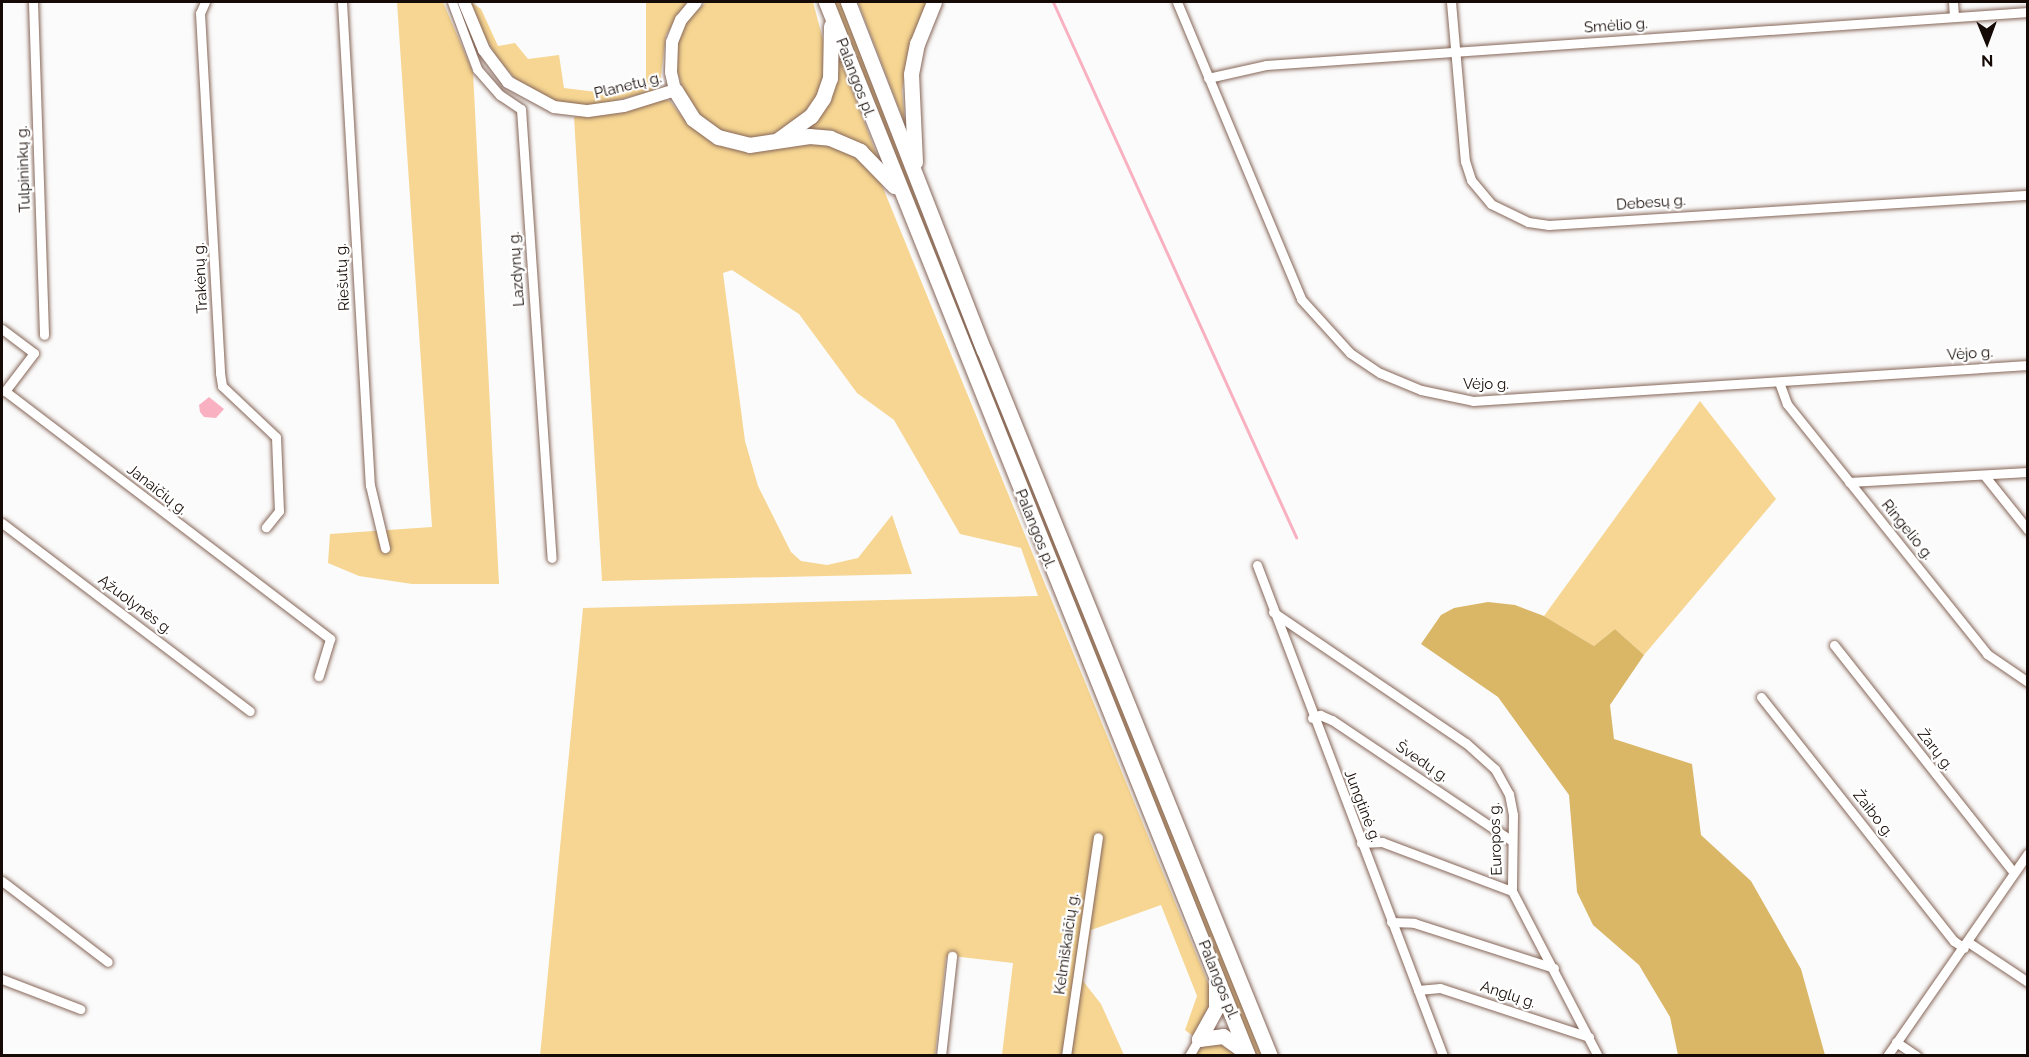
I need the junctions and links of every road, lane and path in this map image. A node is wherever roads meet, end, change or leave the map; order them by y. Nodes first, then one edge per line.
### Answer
1 (33, 2) edge
2 (205, 2) edge
3 (342, 2) edge
4 (452, 2) edge
5 (464, 2) edge
6 (696, 2) edge
7 (848, 2) edge
8 (934, 2) edge
9 (1177, 2) edge
10 (1451, 2) edge
11 (1953, 2) edge
12 (828, 8) edge
13 (2028, 12) edge
14 (1954, 17) junction
15 (1455, 52) junction
16 (1208, 78) junction
17 (675, 90) junction
18 (776, 141) junction
19 (916, 180) junction
20 (898, 190) junction
21 (2028, 195) edge
22 (2, 328) edge
23 (44, 335) dead end
24 (2028, 365) edge
25 (1779, 382) junction
26 (2028, 472) edge
27 (1984, 475) junction
28 (1849, 482) junction
29 (2, 523) edge
30 (266, 527) dead end
31 (2028, 530) edge
32 (385, 548) dead end
33 (552, 558) dead end
34 (1257, 565) dead end
35 (1273, 612) junction
36 (1834, 645) dead end
37 (319, 676) dead end
38 (2028, 682) edge
39 (1761, 697) dead end
40 (250, 711) dead end
41 (1312, 718) junction
42 (1098, 837) dead end
43 (1512, 841) junction
44 (1360, 843) junction
45 (2028, 853) edge
46 (2014, 873) junction
47 (2, 881) edge
48 (1512, 891) junction
49 (1390, 922) junction
50 (1966, 945) junction
51 (952, 956) dead end
52 (108, 962) dead end
53 (1554, 968) junction
54 (1216, 977) junction
55 (2026, 978) edge
56 (2, 979) edge
57 (1418, 990) junction
58 (80, 1009) dead end
59 (1589, 1037) junction
60 (1199, 1039) junction
61 (1896, 1042) junction
62 (941, 1056) edge
63 (1066, 1056) edge
64 (1189, 1056) edge
65 (1248, 1056) edge
66 (1270, 1056) edge
67 (1443, 1056) edge
68 (1598, 1056) edge
69 (1887, 1056) edge
70 (1917, 1056) edge

1 - 23 street, Tulpininkų g.
2 - 30 street, Trakėnų g.
3 - 32 street, Riešutų g.
4 - 33 street, Lazdynų g.
5 - 17 main road, Planetų g.
6 - 17 main road
7 - 19 highway, Palangos pl.
8 - 19 highway
9 - 16 street, Vėjo g.
10 - 15 street, Debesų g.
11 - 14 street
12 - 18 highway
12 - 20 highway, Palangos pl.
13 - 14 street, Smėlio g.
14 - 15 street, Smėlio g.
15 - 16 street, Smėlio g.
15 - 21 street, Debesų g.
16 - 25 street, Vėjo g.
17 - 18 highway
18 - 20 highway
19 - 66 highway, Palangos pl.
20 - 54 highway, Palangos pl.
22 - 37 street, Janaičių g.
24 - 25 street, Vėjo g.
25 - 28 street, Ringelio g.
26 - 27 street
27 - 28 street
27 - 31 street
28 - 38 street, Ringelio g.
29 - 40 street, Ąžuolynės g.
34 - 35 street, Jungtinė g.
35 - 41 street, Jungtinė g.
35 - 43 street, Europos g.
36 - 46 street, Žarų g.
39 - 50 street, Žaibo g.
41 - 43 street, Švedų g.
41 - 44 street, Jungtinė g.
42 - 63 street, Kelmiškaičių g.
43 - 48 street, Europos g.
44 - 48 street
44 - 49 street, Jungtinė g.
45 - 46 street
46 - 50 street
47 - 52 street
48 - 53 street, Europos g.
49 - 53 street
49 - 57 street, Jungtinė g.
50 - 55 street, Žaibo g.
50 - 61 street
51 - 62 street
53 - 59 street, Europos g.
54 - 60 highway
54 - 65 highway, Palangos pl.
56 - 58 street
57 - 59 street, Anglų g.
57 - 67 street, Jungtinė g.
59 - 68 street, Europos g.
60 - 64 street
60 - 65 highway
61 - 69 street
61 - 70 street

